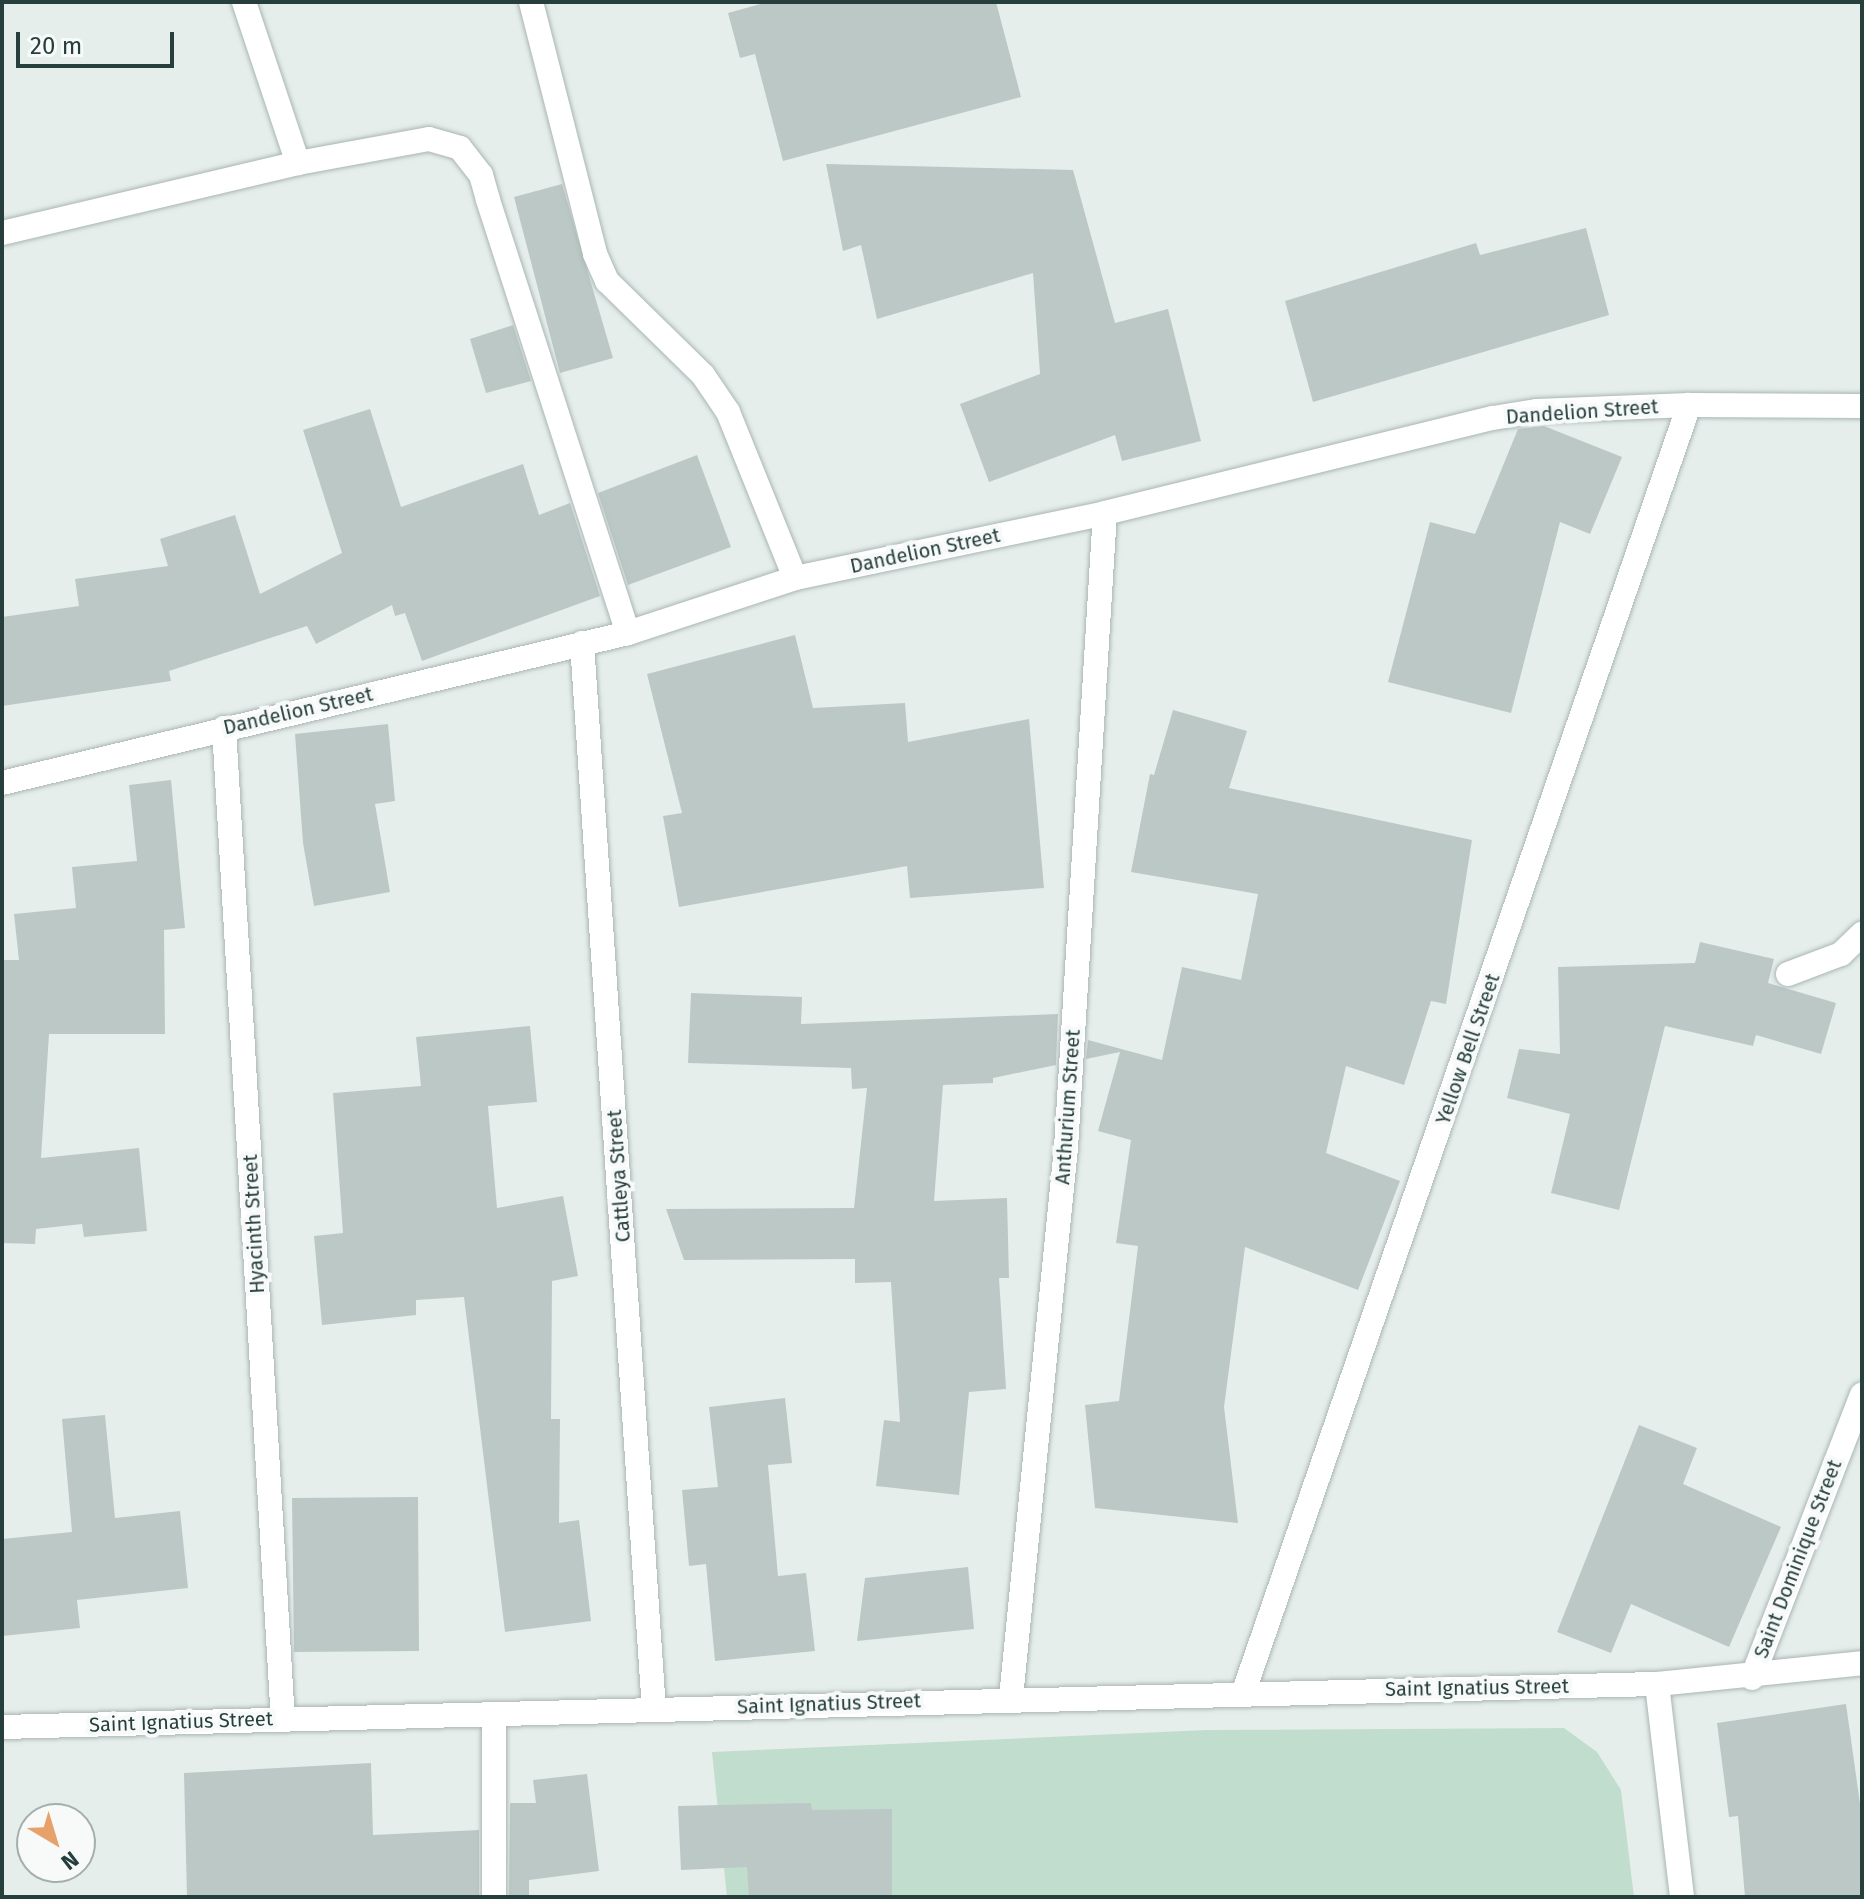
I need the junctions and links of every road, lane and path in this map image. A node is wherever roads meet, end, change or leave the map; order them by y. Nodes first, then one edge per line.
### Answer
1 (244, 2) edge
2 (531, 2) edge
3 (298, 163) junction
4 (2, 233) edge
5 (1689, 405) junction
6 (1862, 406) edge
7 (1105, 513) junction
8 (795, 578) junction
9 (628, 633) junction
10 (582, 643) junction
11 (224, 728) junction
12 (2, 783) edge
13 (1862, 934) edge
14 (1788, 974) dead end
15 (1862, 1395) edge
16 (1862, 1663) edge
17 (1752, 1678) junction
18 (1657, 1684) junction
19 (1244, 1691) junction
20 (1011, 1698) junction
21 (654, 1710) junction
22 (494, 1714) junction
23 (283, 1720) junction
24 (2, 1727) edge
25 (494, 1897) edge
26 (1682, 1897) edge

1 - 3 street
2 - 8 street
3 - 4 street
3 - 9 street
5 - 6 street, Dandelion Street
5 - 7 street, Dandelion Street
5 - 19 street, Yellow Bell Street
7 - 8 street, Dandelion Street
7 - 20 street, Anthurium Street
8 - 9 street, Dandelion Street
9 - 10 street, Dandelion Street
10 - 11 street, Dandelion Street
10 - 21 street, Cattleya Street
11 - 12 street, Dandelion Street
11 - 23 street, Hyacinth Street
13 - 14 street
15 - 17 street, Saint Dominique Street
16 - 17 street, Saint Ignatius Street
17 - 18 street, Saint Ignatius Street
18 - 19 street, Saint Ignatius Street
18 - 26 street
19 - 20 street, Saint Ignatius Street
20 - 21 street, Saint Ignatius Street
21 - 22 street, Saint Ignatius Street
22 - 23 street, Saint Ignatius Street
22 - 25 street
23 - 24 street, Saint Ignatius Street

